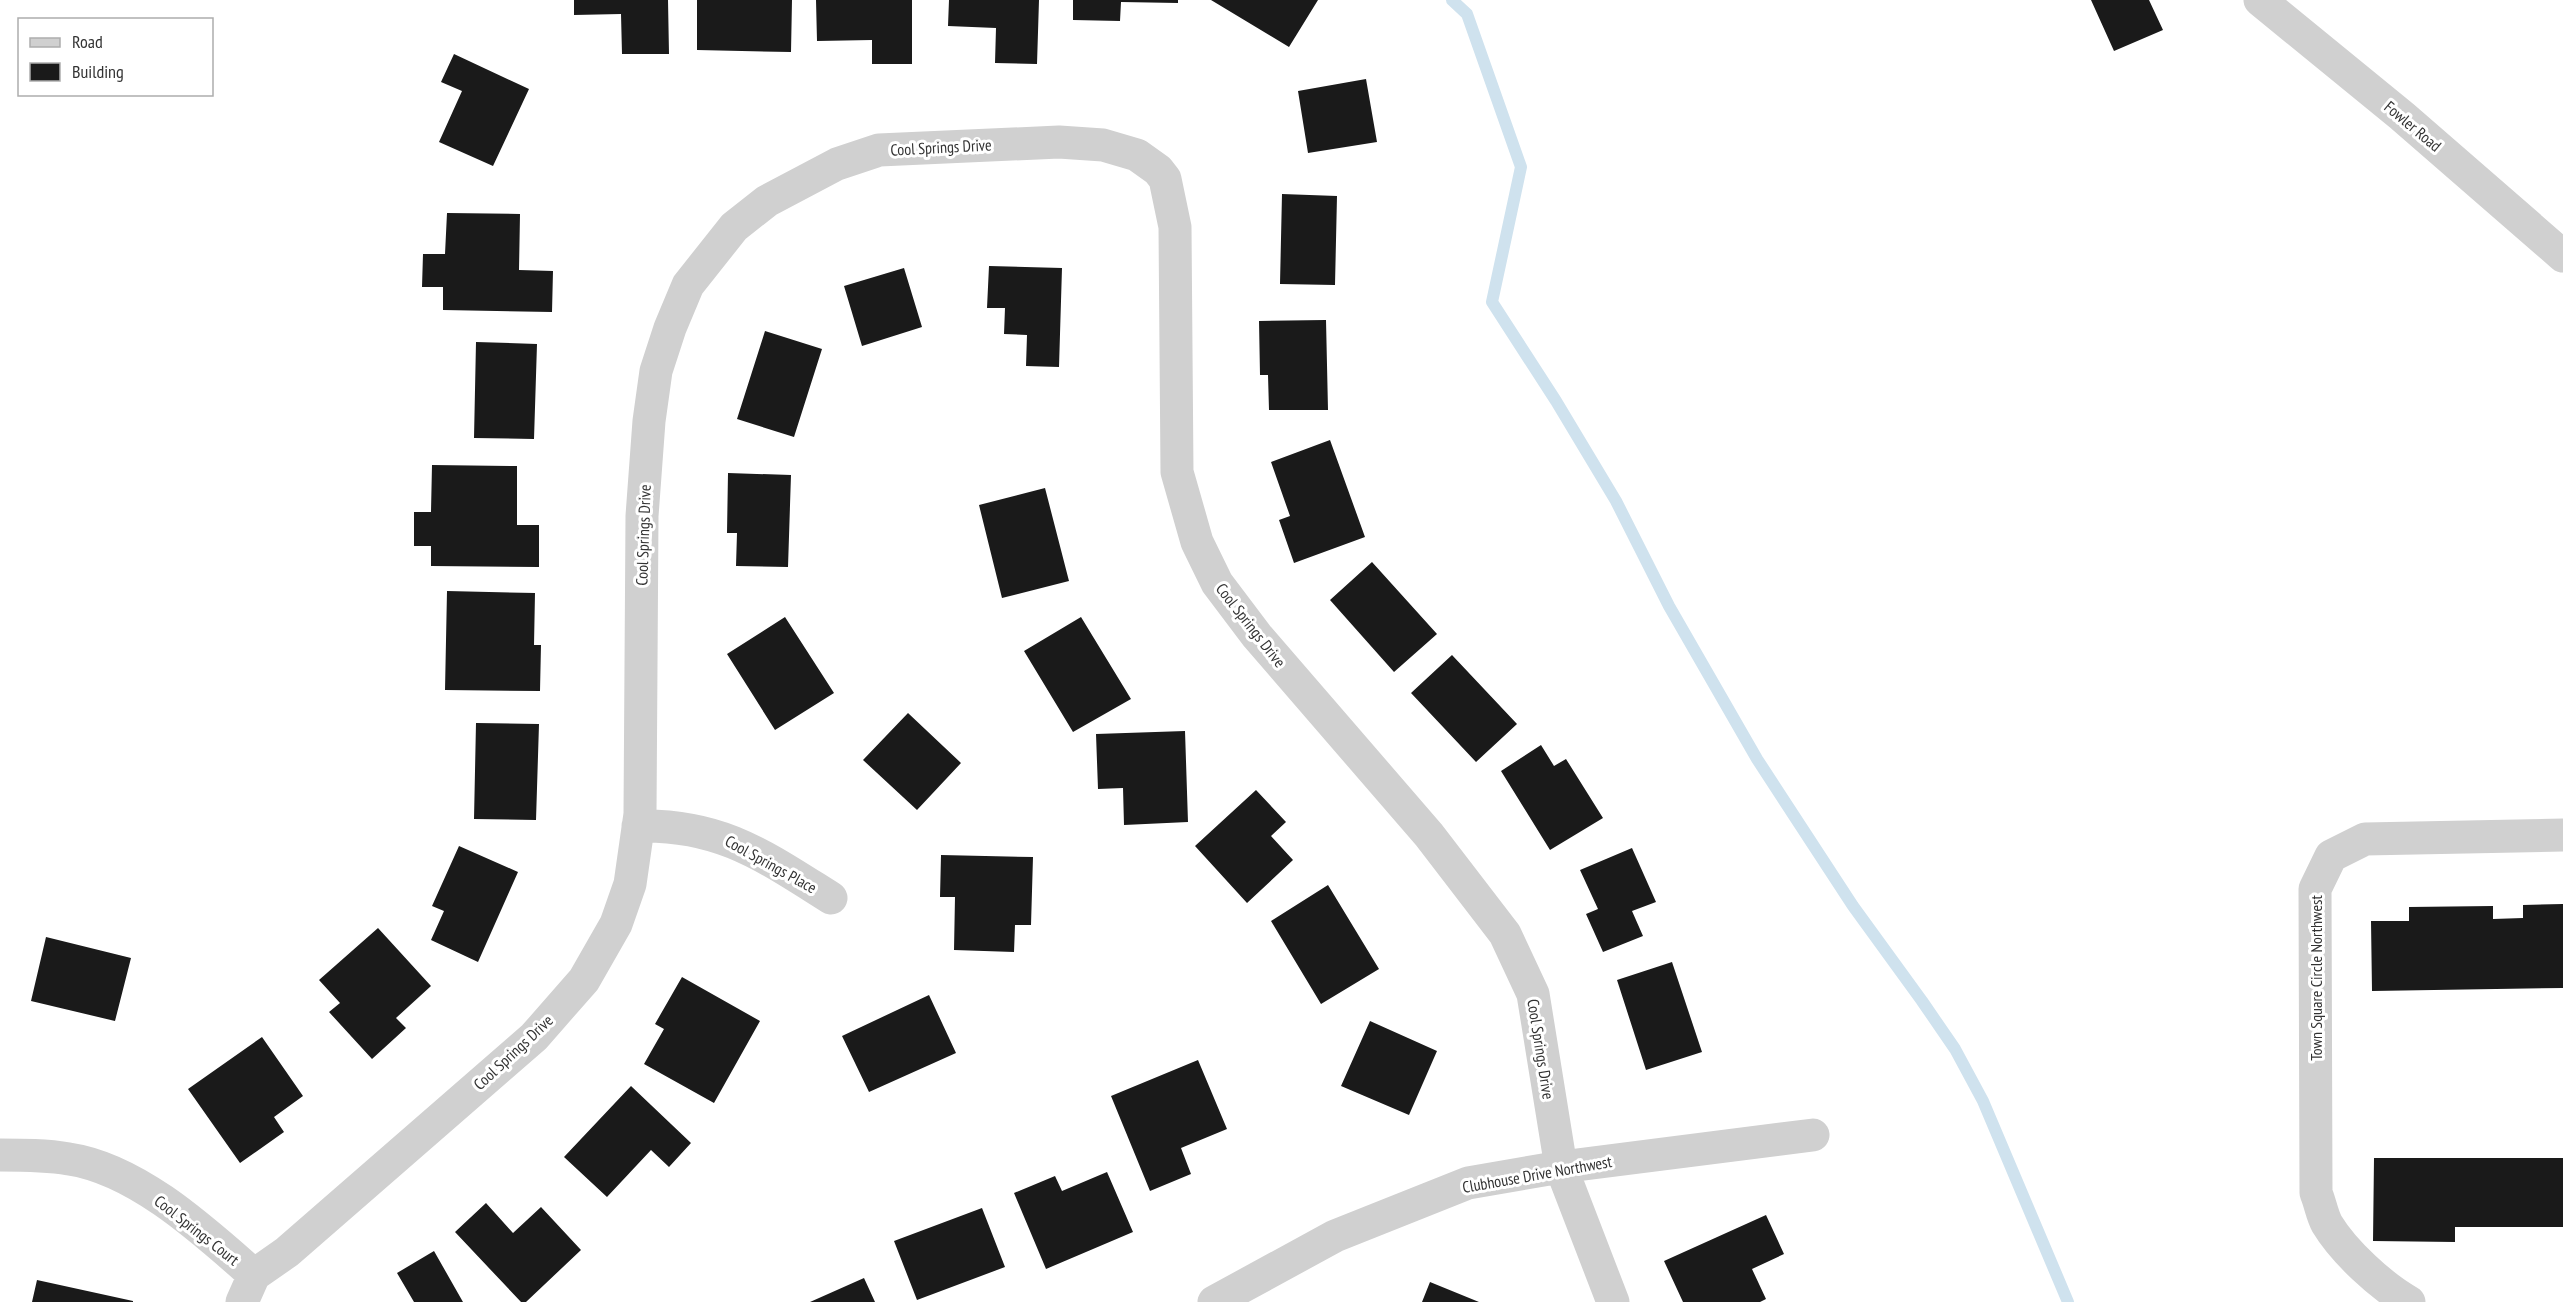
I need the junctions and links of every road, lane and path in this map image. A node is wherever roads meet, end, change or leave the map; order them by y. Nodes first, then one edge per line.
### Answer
1 (2260, 0) edge
2 (2563, 256) edge
3 (638, 826) junction
4 (2563, 835) edge
5 (831, 898) dead end
6 (1813, 1135) dead end
7 (0, 1155) edge
8 (1562, 1167) junction
9 (248, 1289) edge
10 (1214, 1302) edge
11 (1612, 1302) edge
12 (2409, 1302) edge

1 - 2 street, Fowler Road
3 - 5 street, Cool Springs Place
3 - 8 street, Cool Springs Drive
3 - 9 street, Cool Springs Drive
4 - 12 street, Town Square Circle Northwest
6 - 8 street, Clubhouse Drive Northwest
7 - 9 street, Cool Springs Court
8 - 10 street, Clubhouse Drive Northwest
8 - 11 street, Cool Springs Drive

